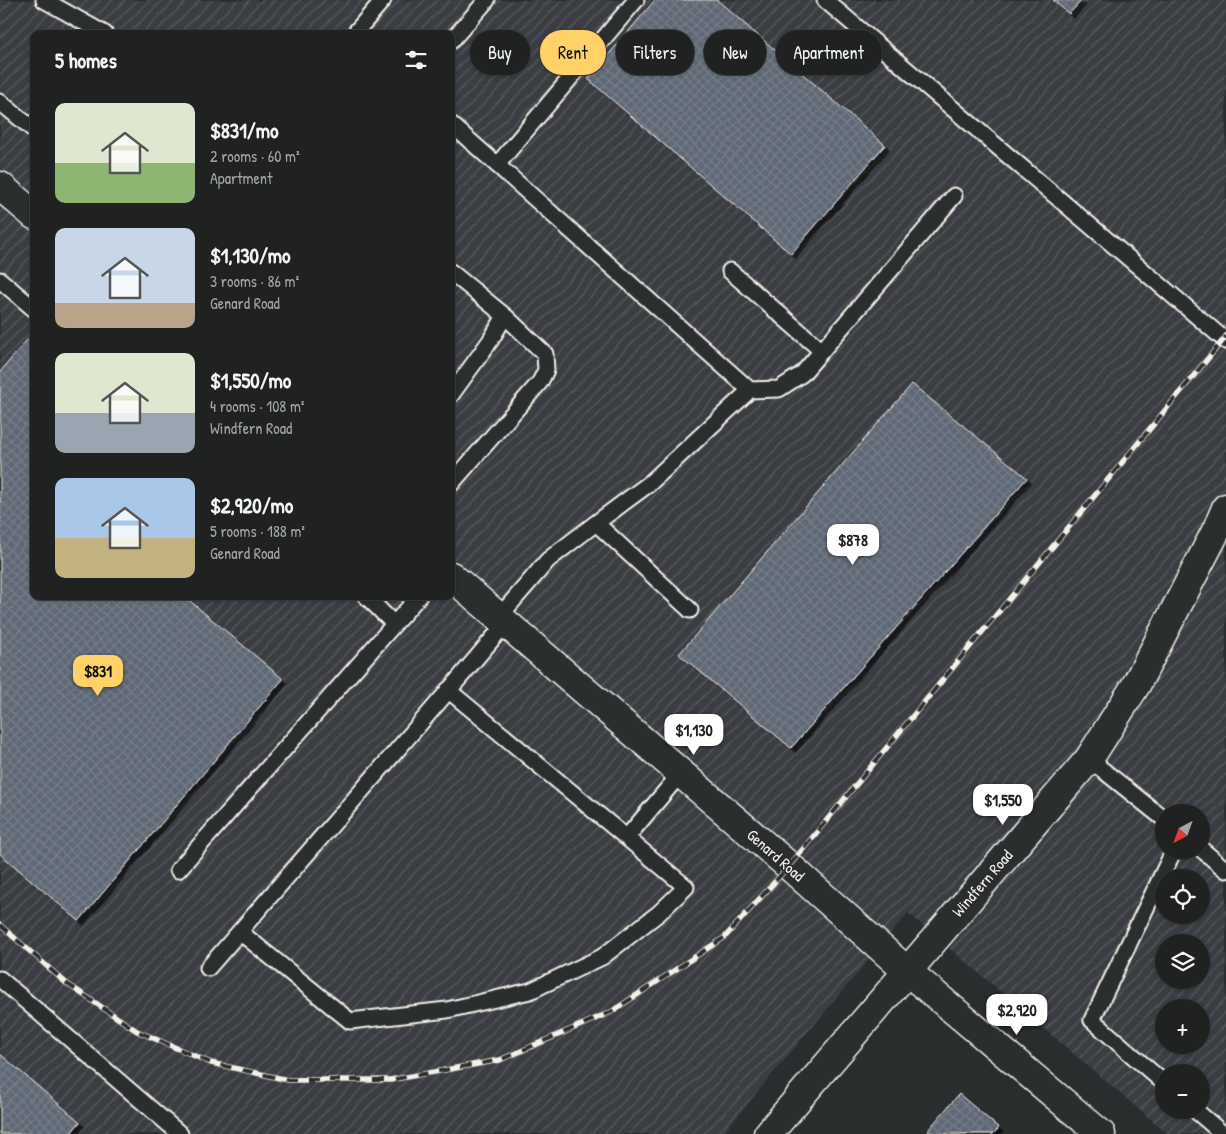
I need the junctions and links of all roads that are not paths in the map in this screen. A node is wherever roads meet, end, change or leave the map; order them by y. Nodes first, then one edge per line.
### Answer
1 (44, 0) edge
2 (383, 0) edge
3 (487, 0) edge
4 (636, 0) edge
5 (825, 0) edge
6 (98, 30) edge
7 (357, 30) edge
8 (455, 36) edge
9 (0, 102) edge
10 (30, 127) edge
11 (455, 128) edge
12 (497, 165) junction
13 (0, 186) edge
14 (954, 196) dead end
15 (30, 212) edge
16 (730, 271) dead end
17 (455, 275) edge
18 (0, 280) edge
19 (30, 306) edge
20 (505, 316) junction
21 (1226, 341) edge
22 (822, 351) junction
23 (455, 389) edge
24 (750, 390) junction
25 (455, 479) edge
26 (1226, 508) edge
27 (596, 522) junction
28 (455, 579) edge
29 (370, 600) edge
30 (415, 600) edge
31 (690, 610) dead end
32 (502, 620) junction
33 (394, 624) junction
34 (448, 690) junction
35 (1089, 759) junction
36 (681, 773) junction
37 (1155, 812) edge
38 (627, 837) junction
39 (1210, 857) edge
40 (1170, 859) edge
41 (178, 870) dead end
42 (1226, 870) edge
43 (240, 932) junction
44 (208, 968) dead end
45 (907, 971) junction
46 (0, 980) edge
47 (1155, 1074) edge
48 (1206, 1119) edge
49 (180, 1134) edge
50 (768, 1134) edge
51 (1101, 1134) edge
52 (1223, 1134) edge

1 - 6 lane
2 - 7 lane
3 - 8 lane
4 - 12 lane
5 - 21 lane
9 - 10 lane
11 - 12 lane
12 - 24 lane
13 - 15 street
14 - 22 lane
16 - 22 lane
17 - 20 lane
18 - 19 lane
20 - 23 lane
20 - 25 lane
22 - 24 lane
24 - 27 lane
26 - 35 street, Windfern Road
27 - 31 lane
27 - 32 lane
28 - 32 street, Genard Road
29 - 33 lane
30 - 33 lane
32 - 34 lane
32 - 36 street, Genard Road
33 - 41 lane
34 - 38 lane
34 - 43 lane
35 - 37 lane
35 - 45 street, Windfern Road
36 - 38 lane
36 - 45 street, Genard Road
38 - 43 lane
39 - 42 lane
40 - 47 lane
43 - 44 lane
45 - 50 street, Windfern Road
45 - 51 street, Genard Road
46 - 49 lane
48 - 52 lane

